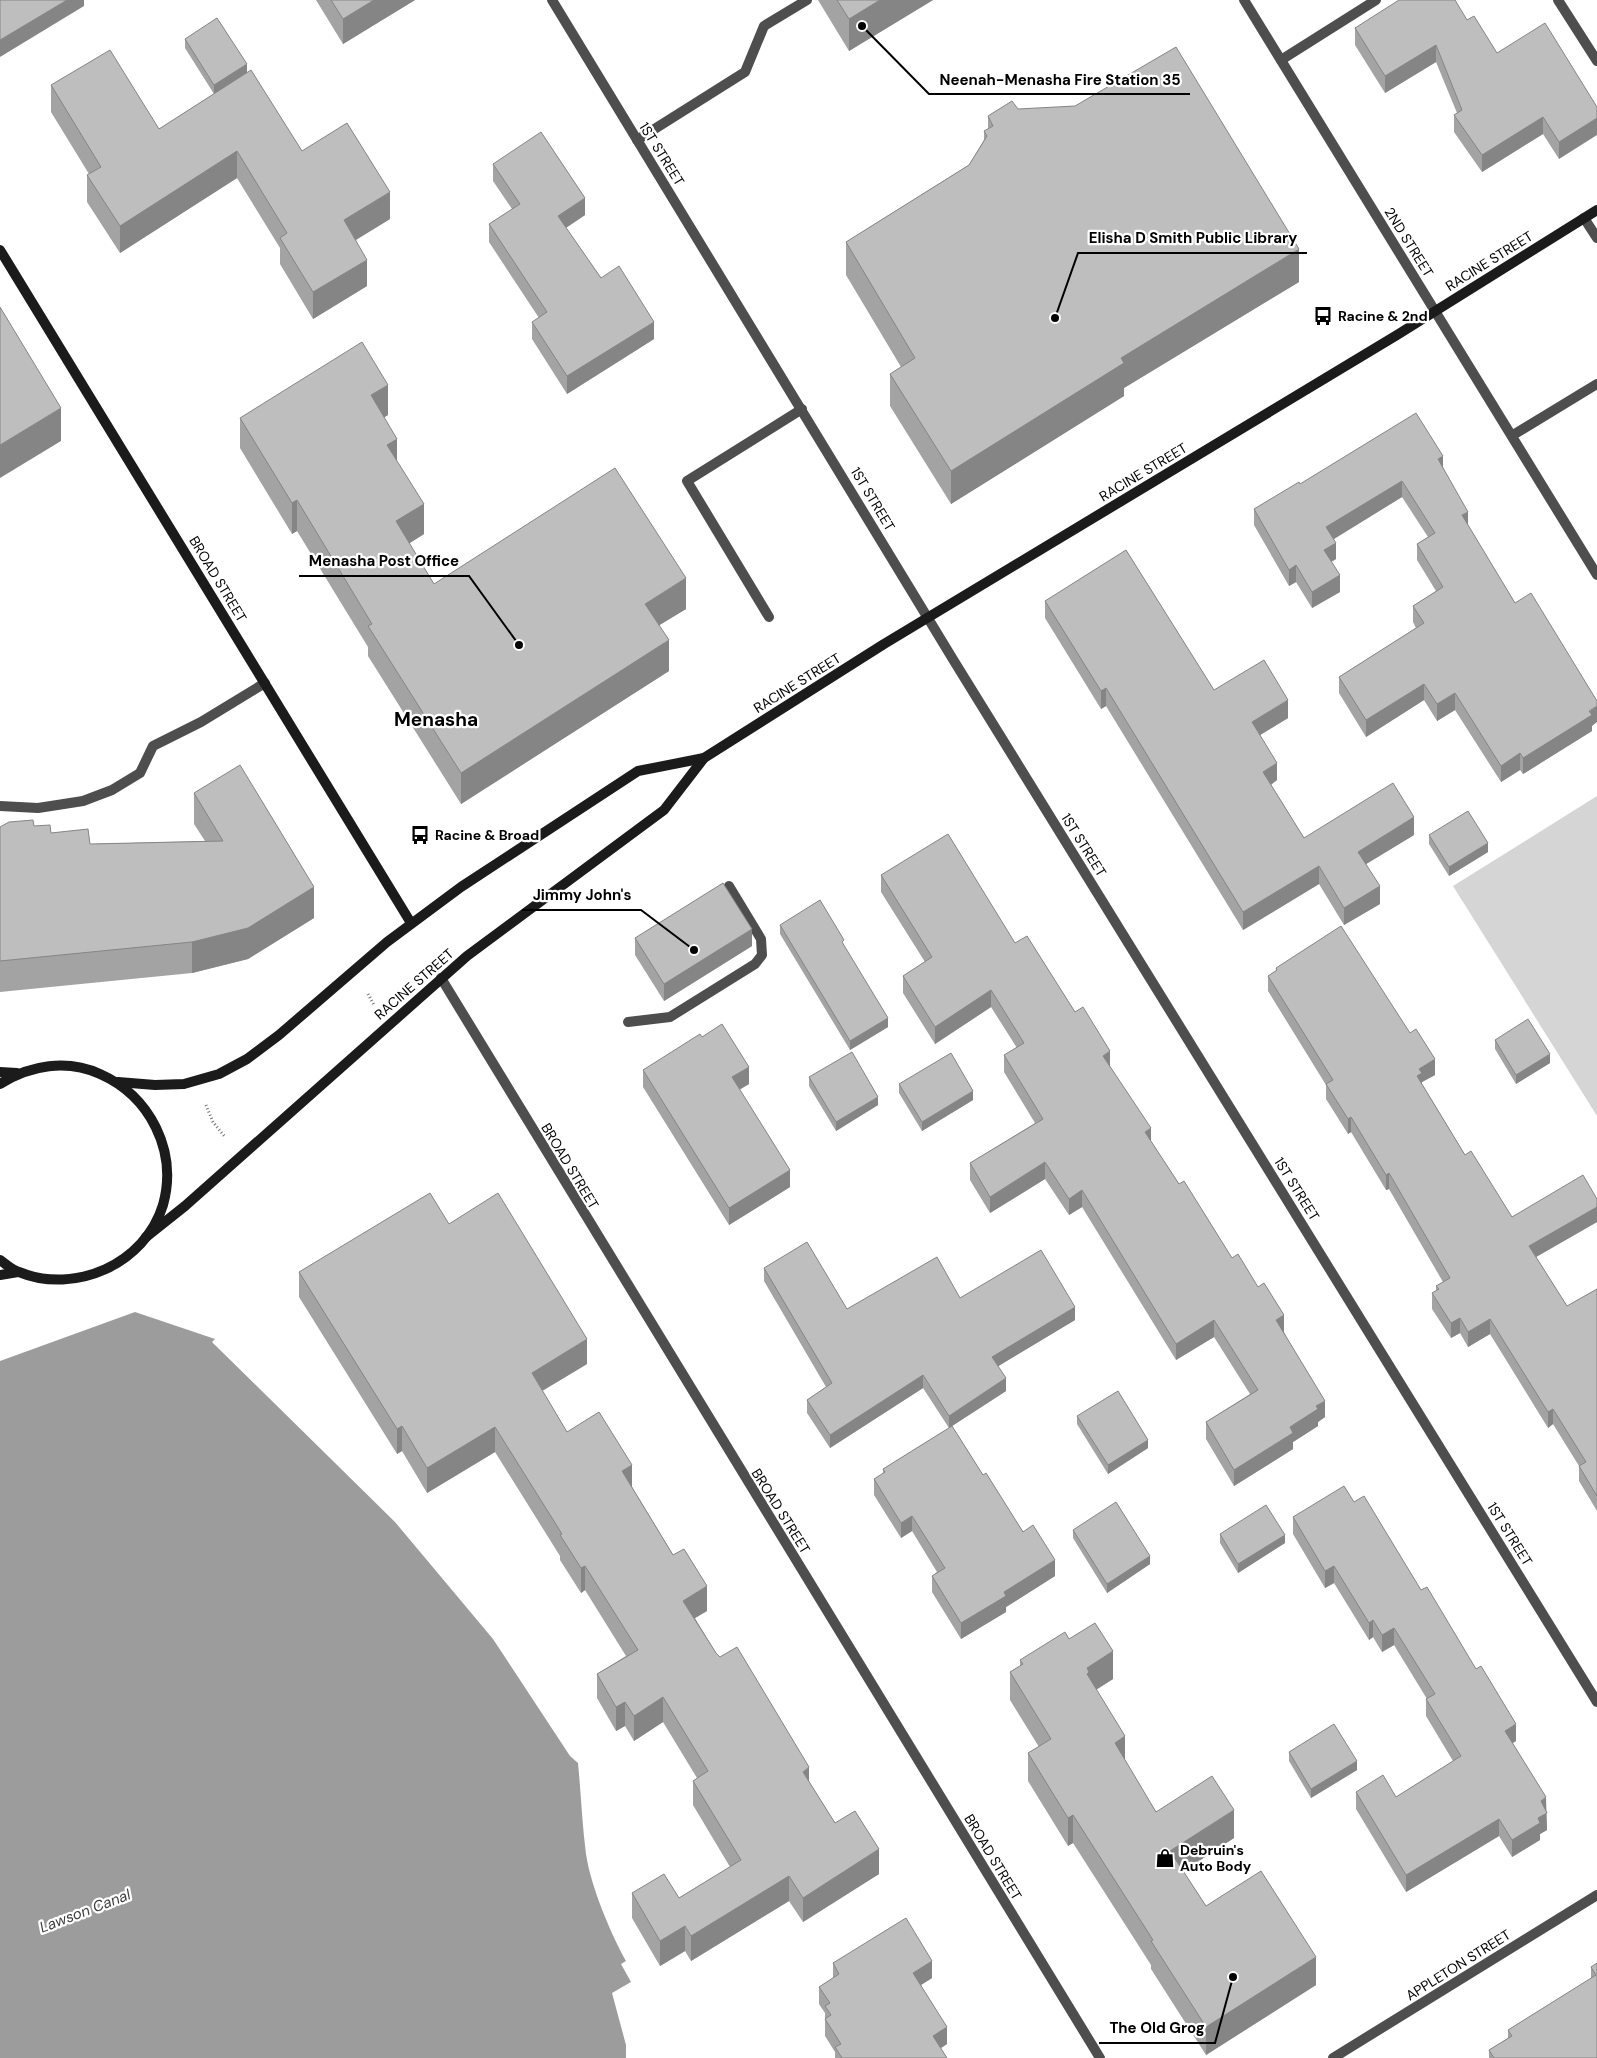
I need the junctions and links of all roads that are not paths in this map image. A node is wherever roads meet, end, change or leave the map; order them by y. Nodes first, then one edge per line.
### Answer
1 (552, 0) edge
2 (807, 0) edge
3 (1244, 0) edge
4 (1376, 0) edge
5 (1558, 0) edge
6 (1281, 60) junction
7 (1597, 60) edge
8 (637, 140) junction
9 (1597, 210) edge
10 (1584, 218) junction
11 (1597, 238) edge
12 (0, 250) edge
13 (1436, 312) junction
14 (1597, 384) edge
15 (802, 409) junction
16 (1513, 436) junction
17 (1597, 575) edge
18 (769, 617) dead end
19 (928, 617) junction
20 (264, 683) junction
21 (704, 758) junction
22 (0, 806) edge
23 (729, 886) dead end
24 (411, 923) junction
25 (441, 978) junction
26 (628, 1022) dead end
27 (0, 1072) edge
28 (17, 1073) junction
29 (118, 1082) junction
30 (0, 1084) edge
31 (146, 1237) junction
32 (0, 1260) edge
33 (18, 1272) junction
34 (0, 1275) edge
35 (1597, 1702) edge
36 (1597, 1895) edge
37 (1100, 2058) edge
38 (1333, 2058) edge

1 - 8 street, 1ST STREET
2 - 8 street
3 - 6 street, 2ND STREET
4 - 6 street
5 - 7 street
6 - 13 street, 2ND STREET
8 - 15 street, 1ST STREET
9 - 10 main road, RACINE STREET
10 - 11 street
10 - 13 main road, RACINE STREET
12 - 20 main road, BROAD STREET
13 - 16 street, 2ND STREET
13 - 19 main road, RACINE STREET
14 - 16 street
15 - 18 street
15 - 19 street, 1ST STREET
16 - 17 street, 2ND STREET
19 - 21 main road, RACINE STREET
19 - 35 street, 1ST STREET
20 - 22 street
20 - 24 main road, BROAD STREET
21 - 24 main road, RACINE STREET
21 - 25 main road, RACINE STREET
23 - 26 street
24 - 29 main road, RACINE STREET
25 - 31 main road, RACINE STREET
25 - 37 street, BROAD STREET
27 - 28 main road
28 - 29 main road
28 - 30 main road
29 - 31 main road
31 - 33 main road
32 - 33 main road
33 - 34 main road
36 - 38 street, APPLETON STREET

